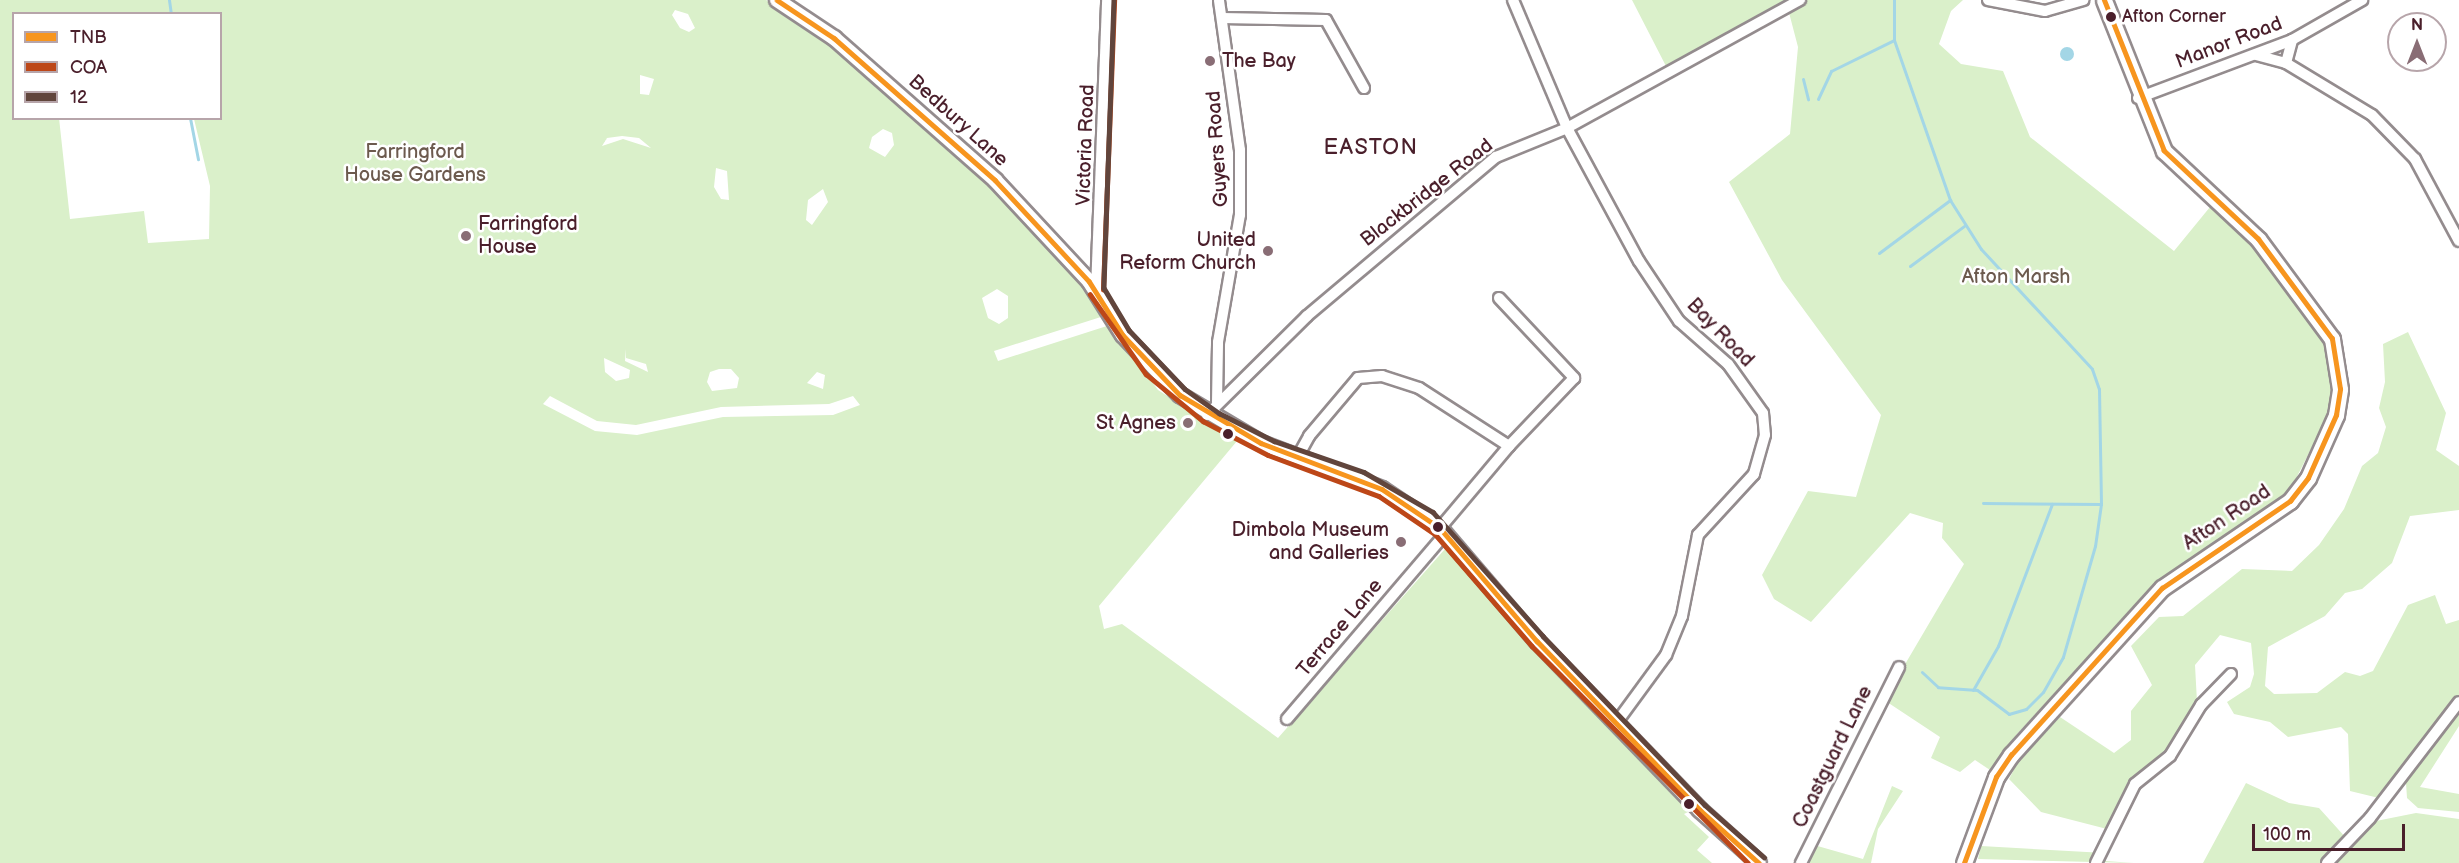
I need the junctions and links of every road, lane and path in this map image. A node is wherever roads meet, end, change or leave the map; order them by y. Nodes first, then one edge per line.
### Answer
1 (777, 0) edge
2 (1107, 0) edge
3 (1219, 0) edge
4 (1513, 0) edge
5 (1800, 0) edge
6 (1988, 0) edge
7 (2084, 0) edge
8 (2104, 0) edge
9 (2362, 0) edge
10 (1222, 18) junction
11 (2292, 39) junction
12 (2256, 55) junction
13 (2286, 63) junction
14 (1364, 88) dead end
15 (2138, 98) junction
16 (1567, 128) junction
17 (2459, 242) edge
18 (1096, 290) junction
19 (1499, 298) dead end
20 (1216, 402) junction
21 (1207, 414) junction
22 (1509, 446) junction
23 (1298, 458) junction
24 (1443, 531) junction
25 (1899, 667) dead end
26 (2231, 674) dead end
27 (2459, 702) edge
28 (1287, 719) dead end
29 (1617, 722) junction
30 (1759, 863) edge
31 (1801, 863) edge
32 (1964, 863) edge
33 (2096, 863) edge
34 (2327, 863) edge

1 - 18 street, Bedbury Lane
2 - 18 street, Victoria Road
3 - 10 street, Guyers Road
4 - 16 street, Bay Road
5 - 16 street, Blackbridge Road
6 - 7 street
8 - 15 main road, Afton Road
9 - 11 street, Manor Road
10 - 14 street
10 - 20 street, Guyers Road
11 - 12 street, Manor Road
11 - 13 street
12 - 13 street
12 - 15 street, Manor Road
13 - 17 street
15 - 32 main road, Afton Road
16 - 20 street, Blackbridge Road
16 - 29 street, Bay Road
18 - 21 street, Bedbury Lane
19 - 22 street, Terrace Lane
20 - 21 street, Blackbridge Road
21 - 23 street, Bedbury Lane
22 - 23 street
22 - 24 street, Terrace Lane
23 - 24 street, Bedbury Lane
24 - 28 street, Terrace Lane
24 - 29 street, Bedbury Lane
25 - 31 street, Coastguard Lane
26 - 33 street
27 - 34 street
29 - 30 street, Bedbury Lane

